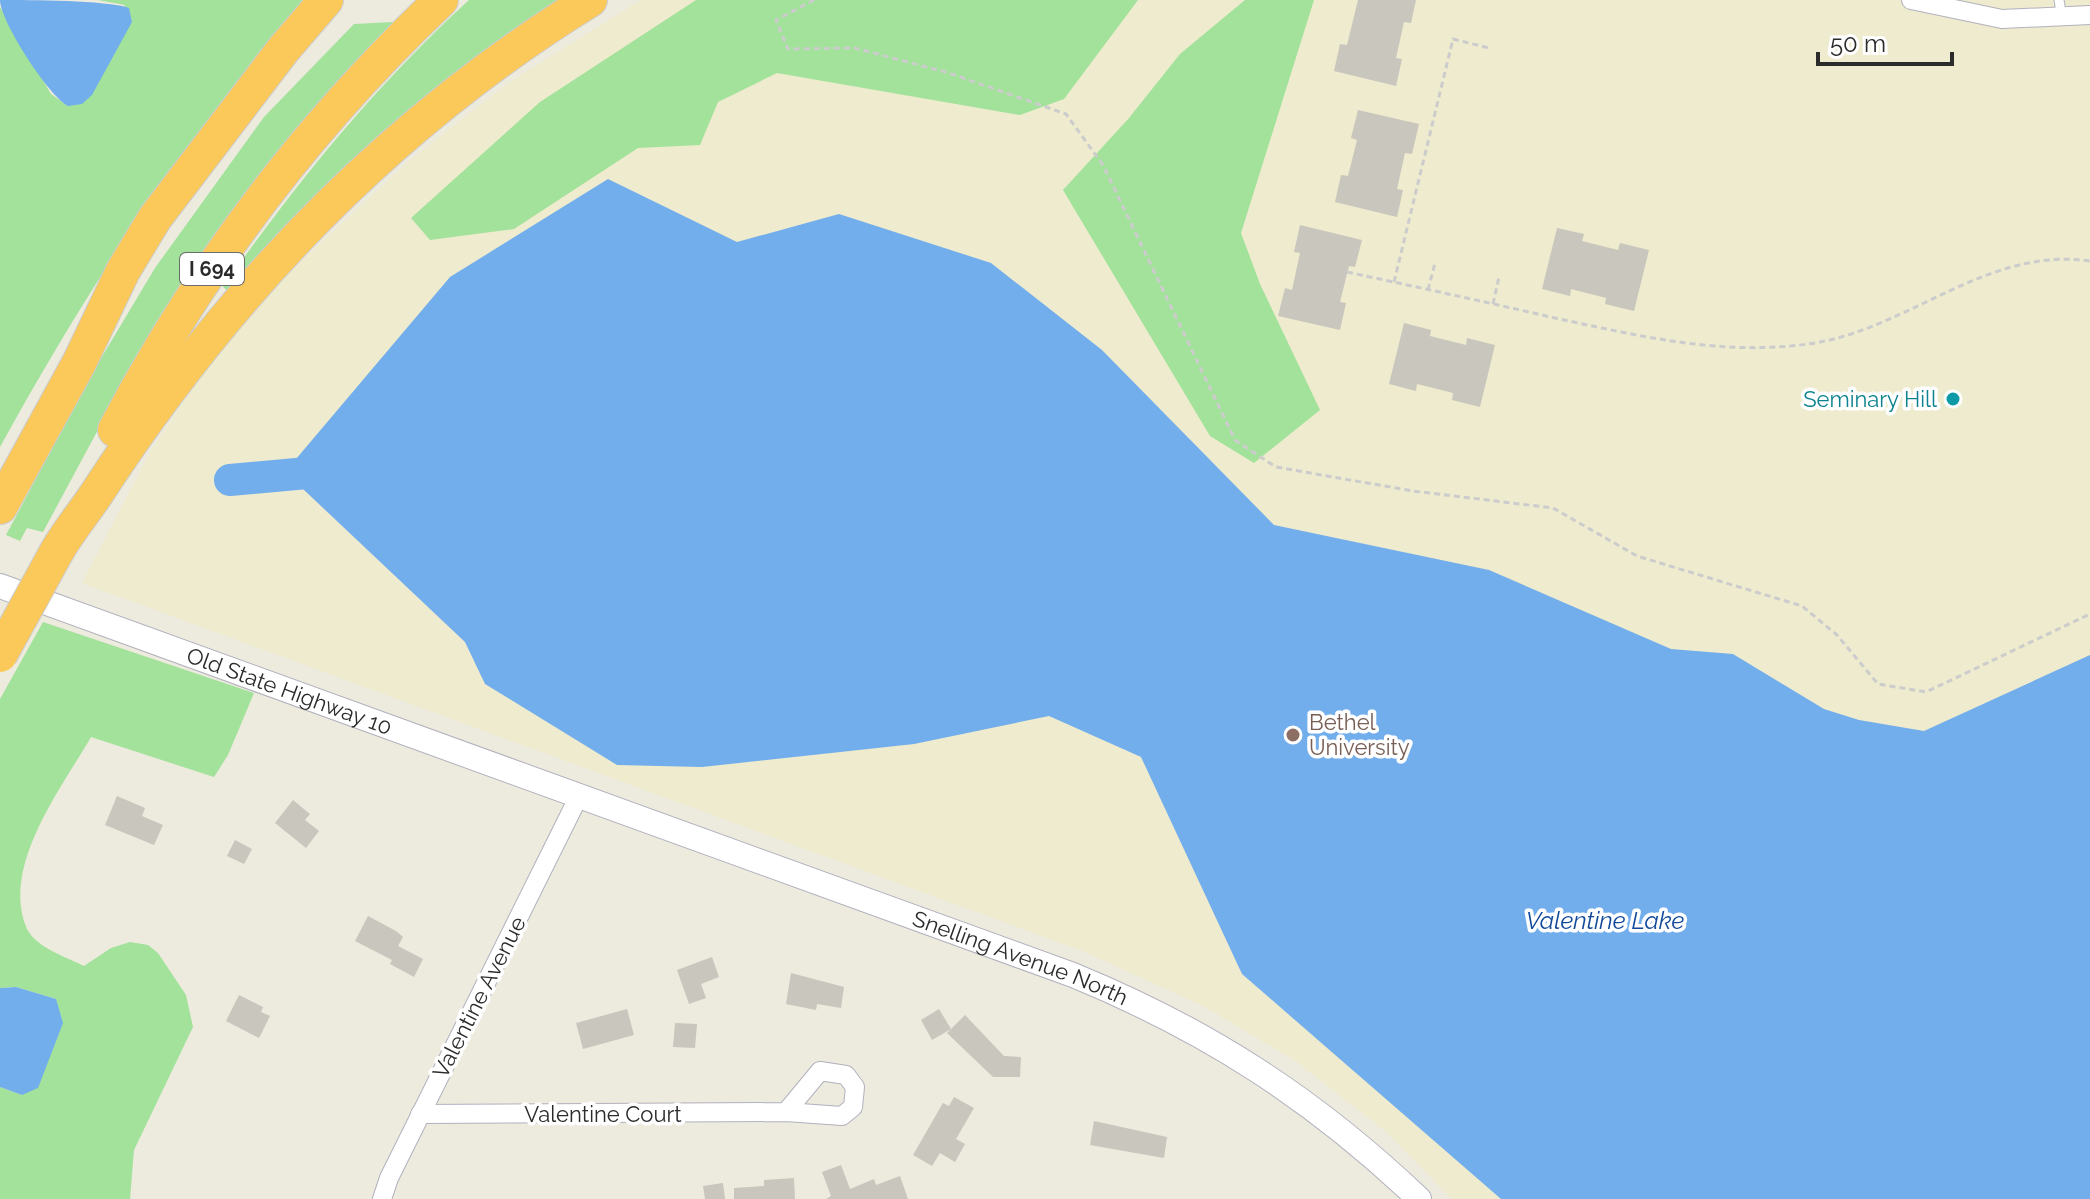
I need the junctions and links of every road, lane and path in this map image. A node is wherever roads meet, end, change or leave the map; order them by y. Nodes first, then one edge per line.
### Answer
1 (326, 0) edge
2 (351, 0) edge
3 (441, 0) edge
4 (590, 0) edge
5 (814, 0) edge
6 (1911, 0) edge
7 (2060, 9) edge
8 (2090, 15) edge
9 (1489, 48) dead end
10 (288, 55) junction
11 (2090, 261) edge
12 (1435, 263) dead end
13 (1347, 272) dead end
14 (1499, 277) dead end
15 (1394, 282) junction
16 (1428, 290) junction
17 (1493, 304) junction
18 (0, 507) edge
19 (62, 542) junction
20 (0, 586) edge
21 (2090, 614) edge
22 (0, 655) edge
23 (579, 796) junction
24 (786, 1112) dead end
25 (420, 1114) junction
26 (382, 1199) edge
27 (1419, 1199) edge

1 - 10 highway
2 - 10 highway
3 - 19 highway, I 694
4 - 19 highway
5 - 21 path
6 - 7 street
7 - 8 street
9 - 15 path
10 - 18 highway
11 - 17 path
12 - 16 path
13 - 15 path
14 - 17 path
15 - 16 path
16 - 17 path
19 - 22 highway, I 694, bridge
20 - 23 street, Old State Highway 10
23 - 25 street, Valentine Avenue
23 - 27 street, Snelling Avenue North
24 - 25 street, Valentine Court
25 - 26 street, Valentine Avenue

